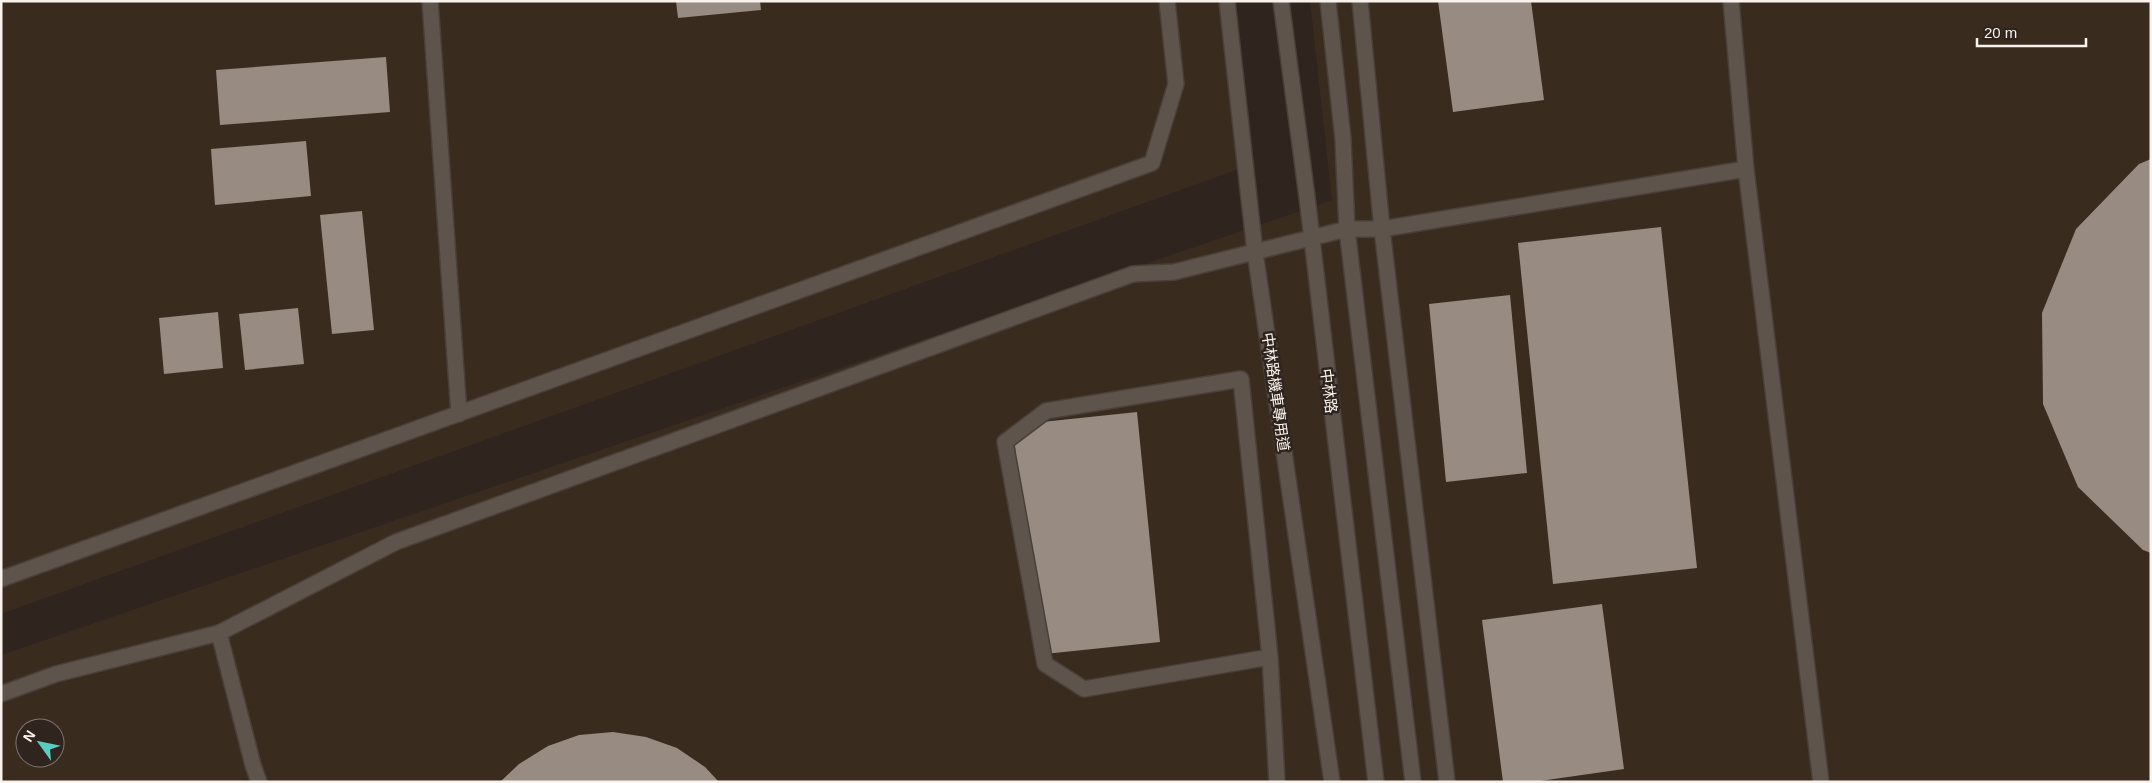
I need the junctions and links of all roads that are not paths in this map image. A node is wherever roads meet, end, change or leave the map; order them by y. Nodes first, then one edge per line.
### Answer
1 (430, 1) edge
2 (1167, 1) edge
3 (1227, 1) edge
4 (1281, 1) edge
5 (1328, 1) edge
6 (1360, 1) edge
7 (1731, 1) edge
8 (1746, 169) junction
9 (1348, 229) junction
10 (1382, 229) junction
11 (1311, 239) junction
12 (1255, 252) junction
13 (459, 414) junction
14 (1, 580) edge
15 (219, 633) junction
16 (1270, 657) junction
17 (1, 694) edge
18 (259, 782) edge
19 (1277, 782) edge
20 (1332, 782) edge
21 (1376, 782) edge
22 (1413, 782) edge
23 (1447, 782) edge
24 (1821, 782) edge

1 - 13 street
2 - 13 street
3 - 12 street, 中林路機車專用道
4 - 11 street, 中林路
5 - 9 street
6 - 10 street
7 - 8 street
8 - 10 street
8 - 24 street
9 - 10 street
9 - 11 street
9 - 22 street
10 - 23 street
11 - 12 street
11 - 21 street, 中林路
12 - 15 street
12 - 20 street, 中林路機車專用道
13 - 14 street
15 - 17 street
15 - 18 street
16 - 16 street
16 - 19 street

